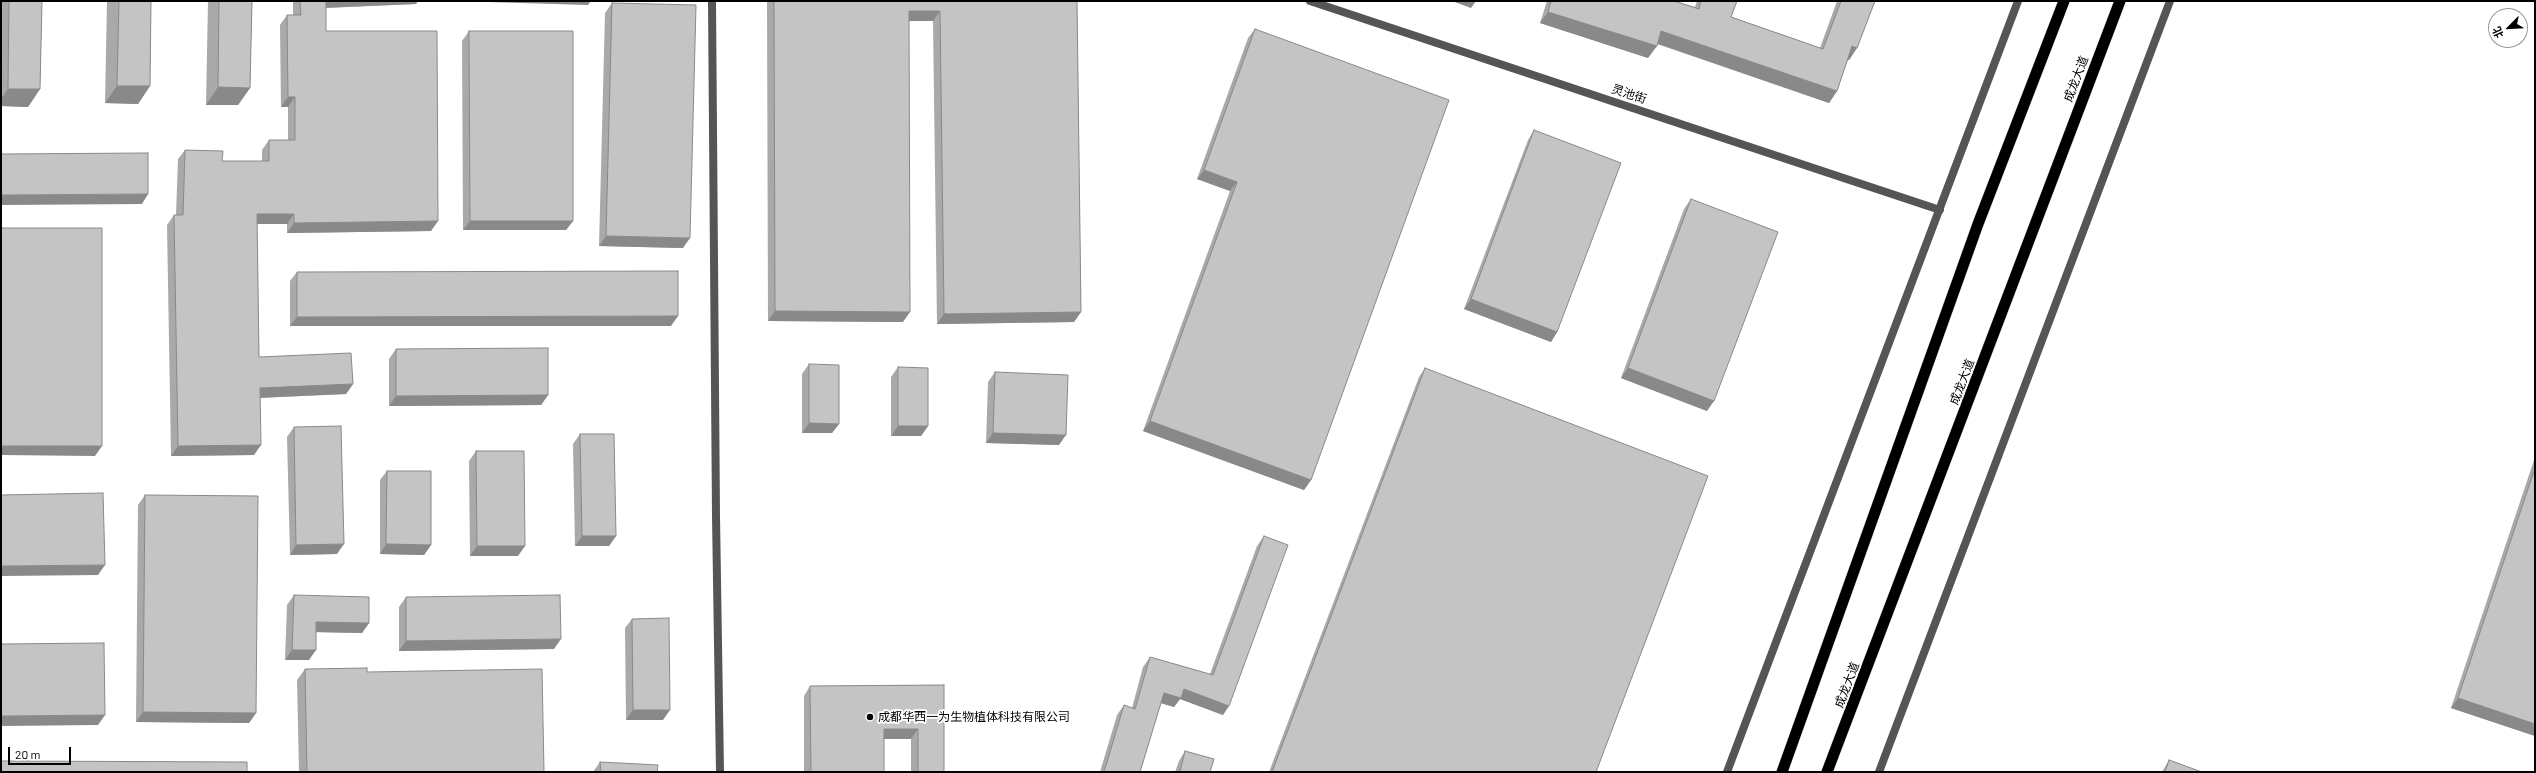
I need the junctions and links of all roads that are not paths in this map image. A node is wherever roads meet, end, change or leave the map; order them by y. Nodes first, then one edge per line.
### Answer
1 (712, 1) edge
2 (1310, 1) edge
3 (2018, 1) edge
4 (2064, 1) edge
5 (2120, 1) edge
6 (2170, 1) edge
7 (1940, 210) junction
8 (720, 772) edge
9 (1727, 772) edge
10 (1782, 772) edge
11 (1827, 772) edge
12 (1879, 772) edge

1 - 8 street
2 - 7 street, 灵池街
3 - 7 street
4 - 10 highway
5 - 11 highway, 成龙大道
6 - 12 street
7 - 9 street

